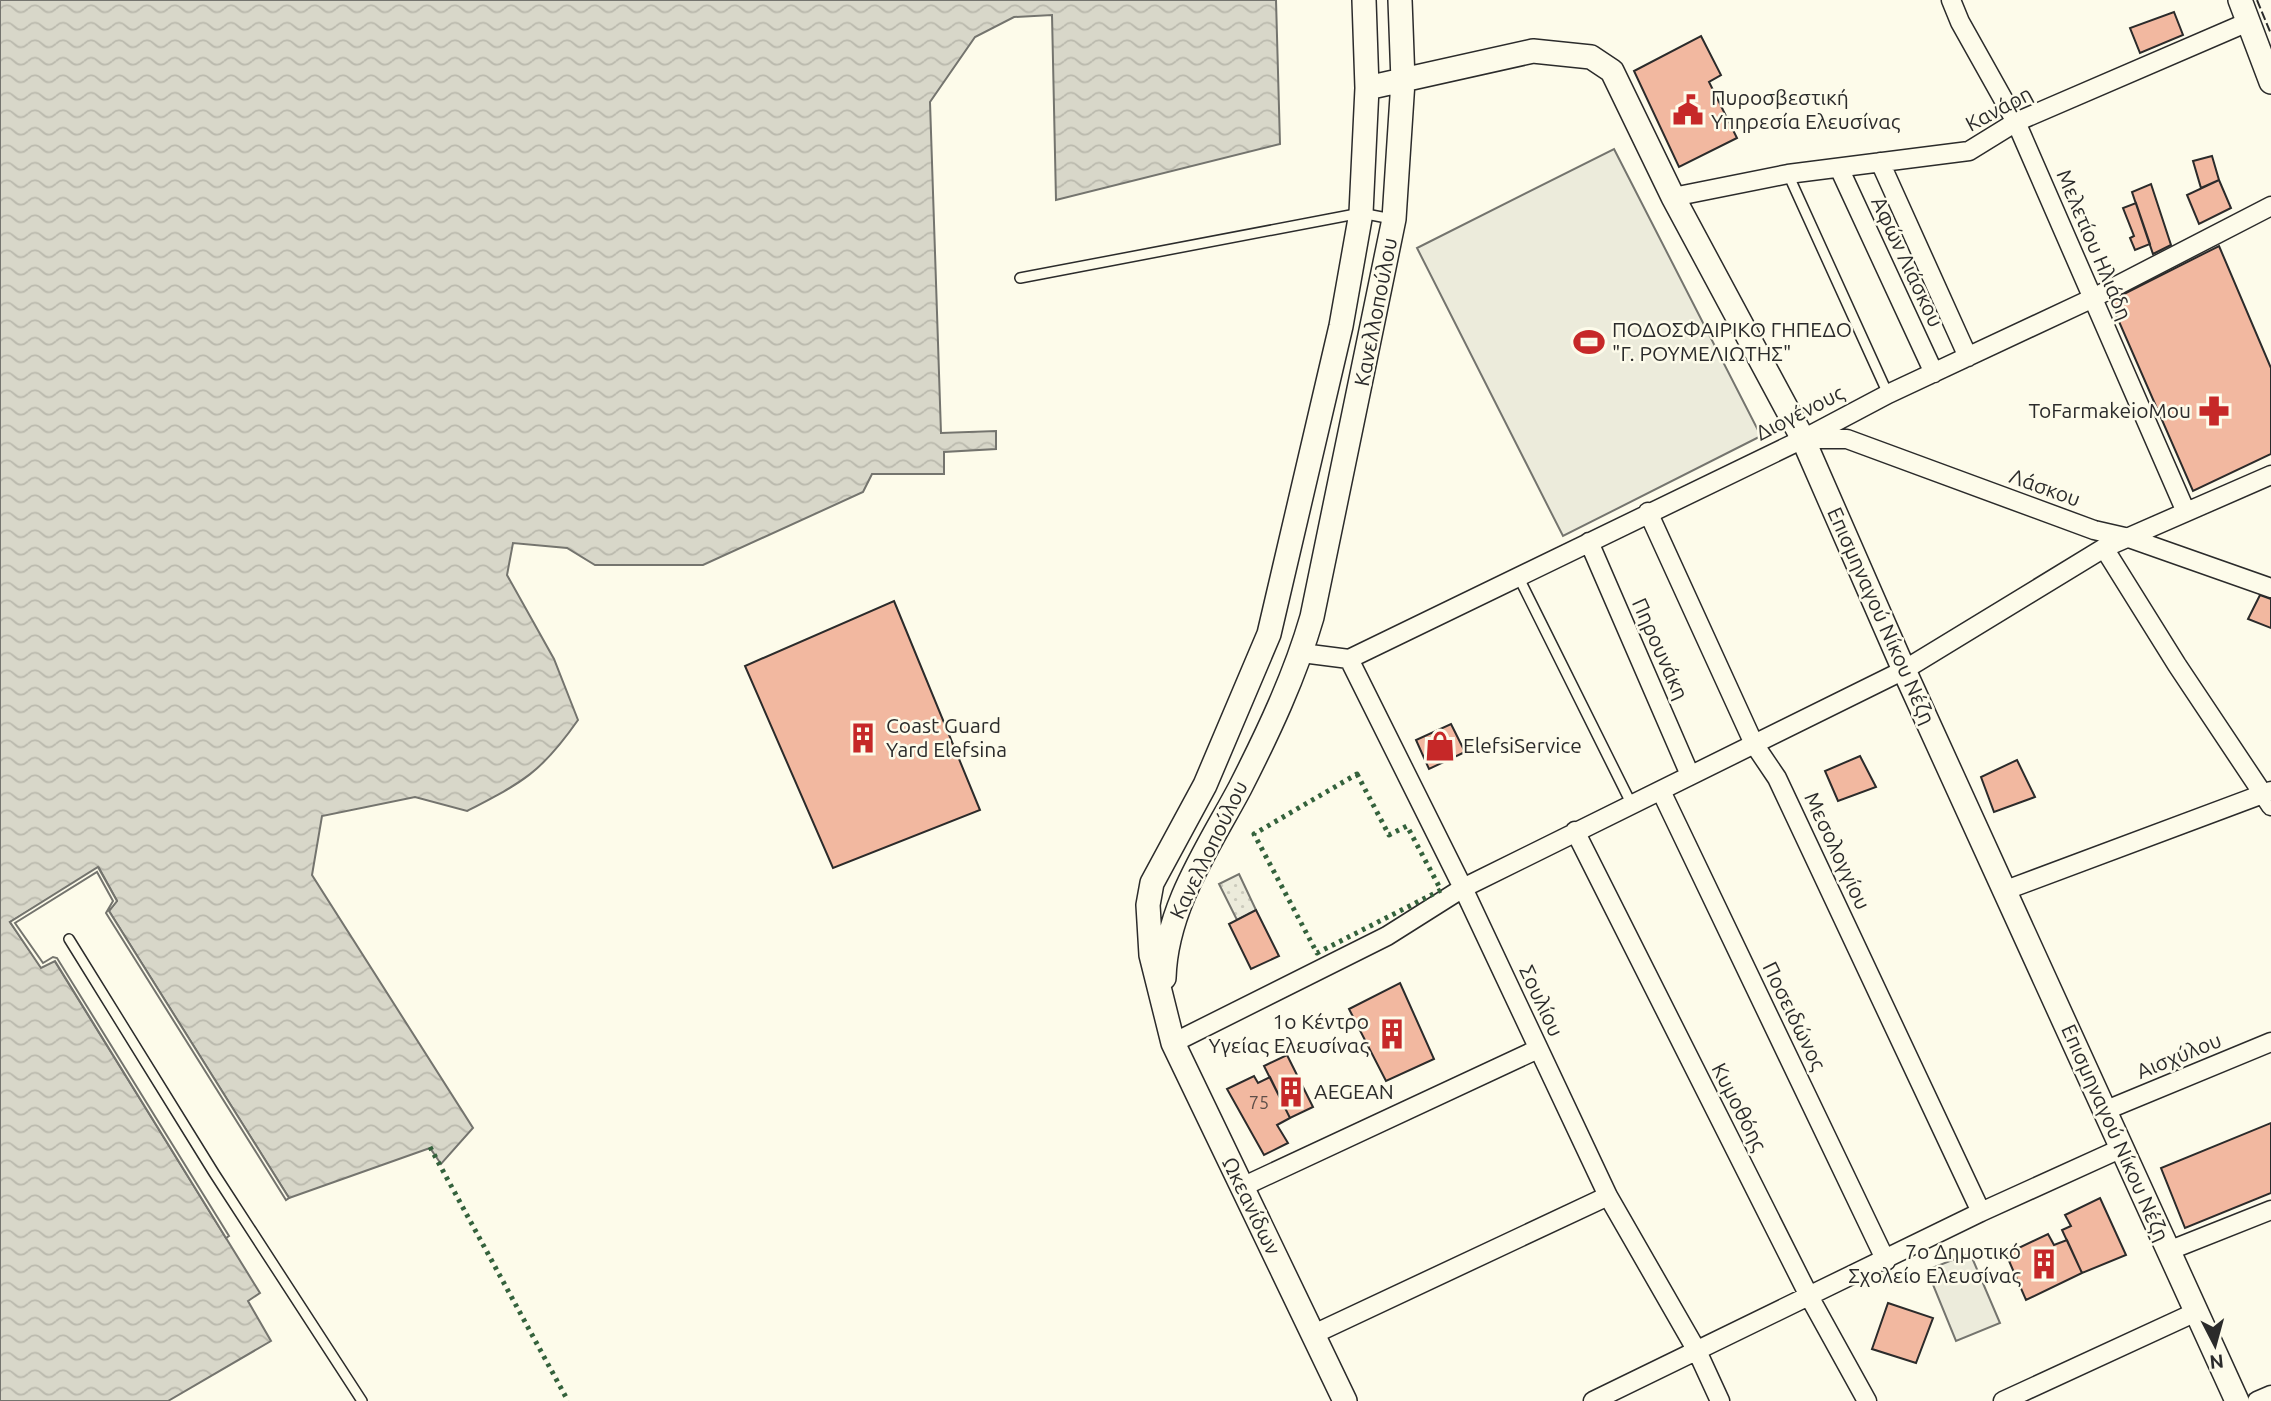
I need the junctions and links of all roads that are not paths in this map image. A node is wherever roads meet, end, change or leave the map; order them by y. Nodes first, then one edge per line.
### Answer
1 (1364, 0) edge
2 (1400, 0) edge
3 (1951, 0) edge
4 (2240, 0) edge
5 (2248, 22) junction
6 (1404, 81) junction
7 (2271, 82) edge
8 (1367, 88) junction
9 (2016, 122) junction
10 (1880, 162) junction
11 (1840, 170) junction
12 (1788, 174) junction
13 (1674, 197) junction
14 (2271, 206) edge
15 (1361, 213) junction
16 (1394, 219) junction
17 (1020, 278) dead end
18 (2091, 299) junction
19 (1968, 356) junction
20 (1934, 373) junction
21 (1888, 394) junction
22 (1803, 439) junction
23 (2271, 475) edge
24 (1648, 512) junction
25 (2186, 512) junction
26 (2129, 538) junction
27 (1589, 542) junction
28 (2104, 548) junction
29 (1519, 578) junction
30 (2271, 587) edge
31 (1302, 653) junction
32 (1349, 659) junction
33 (1904, 670) junction
34 (1754, 744) junction
35 (1690, 775) junction
36 (1661, 791) junction
37 (2268, 797) edge
38 (1631, 803) junction
39 (1575, 831) junction
40 (1463, 888) junction
41 (2006, 890) junction
42 (69, 939) dead end
43 (1163, 1009) junction
44 (2271, 1042) edge
45 (1173, 1043) junction
46 (1538, 1049) junction
47 (2104, 1111) junction
48 (2122, 1148) junction
49 (1242, 1187) junction
50 (1608, 1196) junction
51 (2271, 1210) edge
52 (1981, 1212) junction
53 (2168, 1251) junction
54 (1885, 1261) junction
55 (1810, 1298) junction
56 (2196, 1312) junction
57 (1314, 1335) junction
58 (1697, 1351) junction
59 (2271, 1395) edge
60 (362, 1401) edge
61 (1345, 1401) edge
62 (1593, 1401) edge
63 (1720, 1401) edge
64 (1867, 1401) edge
65 (2003, 1401) edge
66 (2238, 1401) edge
67 (2257, 1401) edge

1 - 8 street, Κανελλοπούλου
2 - 6 street, Κανελλοπούλου
3 - 9 street, Μελετίου Ηλιάδη
4 - 5 street
5 - 7 street
5 - 9 street, Κανάρη
6 - 8 street, Επισμηναγού Νίκου Νέζη
6 - 13 street, Επισμηναγού Νίκου Νέζη
6 - 16 street, Κανελλοπούλου
8 - 15 street, Κανελλοπούλου
9 - 10 street, Κανάρη
9 - 18 street, Μελετίου Ηλιάδη
10 - 11 street, Κανάρη
10 - 19 street, Αφών Λιάσκου
11 - 12 street, Κανάρη
11 - 20 street, Αφών Λιάσκου
12 - 13 street, Κανάρη
12 - 21 lane
13 - 22 street, Επισμηναγού Νίκου Νέζη
14 - 18 street, Διογένους
15 - 16 lane
15 - 17 lane
15 - 43 street, Κανελλοπούλου
16 - 31 street, Κανελλοπούλου
18 - 19 street, Διογένους
18 - 25 street, Μελετίου Ηλιάδη
19 - 20 street, Διογένους
20 - 21 street, Διογένους
21 - 22 street, Διογένους
22 - 24 street, Διογένους
22 - 26 street, Λάσκου
22 - 33 street, Επισμηναγού Νίκου Νέζη
23 - 25 street
24 - 27 street, Διογένους
24 - 34 street, Μεσολογγίου
25 - 26 street
26 - 28 street
26 - 30 street, Λάσκου
27 - 29 street, Διογένους
27 - 35 street, Πηρουνάκη
28 - 33 street
28 - 37 street
29 - 32 street, Διογένους
29 - 38 lane
31 - 32 street
31 - 43 street, Κανελλοπούλου
32 - 40 street, Σουλίου
33 - 34 street
33 - 41 street, Επισμηναγού Νίκου Νέζη
34 - 35 street
34 - 52 street, Μεσολογγίου
35 - 36 street
36 - 38 street
36 - 54 street, Ποσειδώνος
37 - 41 street
38 - 39 street
39 - 40 street
39 - 55 street, Κυμοθόης
40 - 45 street
40 - 46 street, Σουλίου
41 - 47 street, Επισμηναγού Νίκου Νέζη
42 - 60 lane
43 - 45 street, Ωκεανίδων
44 - 47 street, Αισχύλου
45 - 49 street, Ωκεανίδων
46 - 49 street
46 - 50 street, Σουλίου
47 - 48 street, Επισμηναγού Νίκου Νέζη
48 - 52 street
48 - 53 street, Επισμηναγού Νίκου Νέζη
49 - 57 street, Ωκεανίδων
50 - 57 street
50 - 58 street, Σουλίου
51 - 53 street
52 - 54 street
53 - 56 street, Επισμηναγού Νίκου Νέζη
54 - 55 street
55 - 58 street
55 - 64 street, Κυμοθόης
56 - 65 street
56 - 66 street, Επισμηναγού Νίκου Νέζη
57 - 61 street, Ωκεανίδων
58 - 62 street
58 - 63 street, Σουλίου
59 - 67 street

